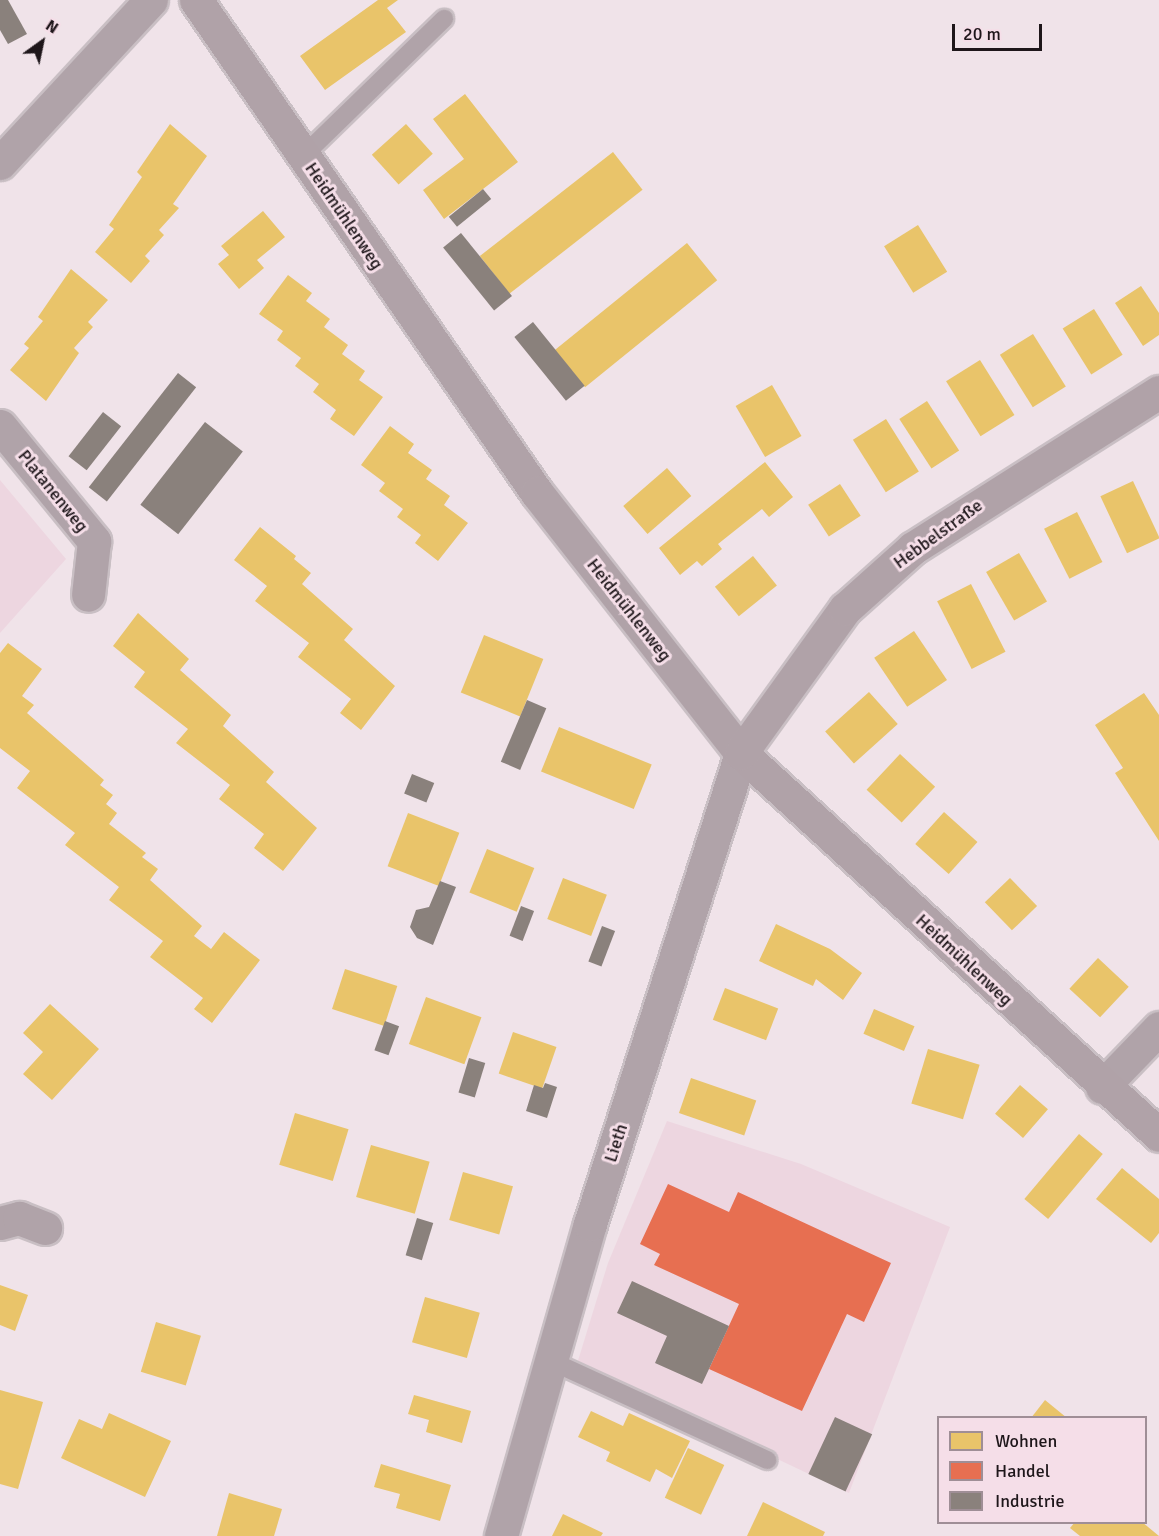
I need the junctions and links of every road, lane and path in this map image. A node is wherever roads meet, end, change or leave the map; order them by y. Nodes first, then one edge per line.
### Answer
1 (151, 0) edge
2 (196, 0) edge
3 (444, 19) dead end
4 (303, 156) junction
5 (0, 163) edge
6 (1159, 392) edge
7 (0, 426) edge
8 (88, 595) dead end
9 (741, 753) junction
10 (1159, 1028) edge
11 (1102, 1087) junction
12 (1159, 1135) edge
13 (0, 1222) edge
14 (45, 1228) dead end
15 (551, 1361) junction
16 (767, 1460) dead end
17 (501, 1536) edge

1 - 5 street
2 - 4 street, Heidmühlenweg
3 - 4 lane
4 - 9 street, Heidmühlenweg
6 - 9 street, Hebbelstraße
7 - 8 street, Platanenweg
9 - 11 street, Heidmühlenweg
9 - 15 street, Lieth
10 - 11 street
11 - 12 street, Heidmühlenweg
13 - 14 street
15 - 16 lane
15 - 17 street, Lieth

